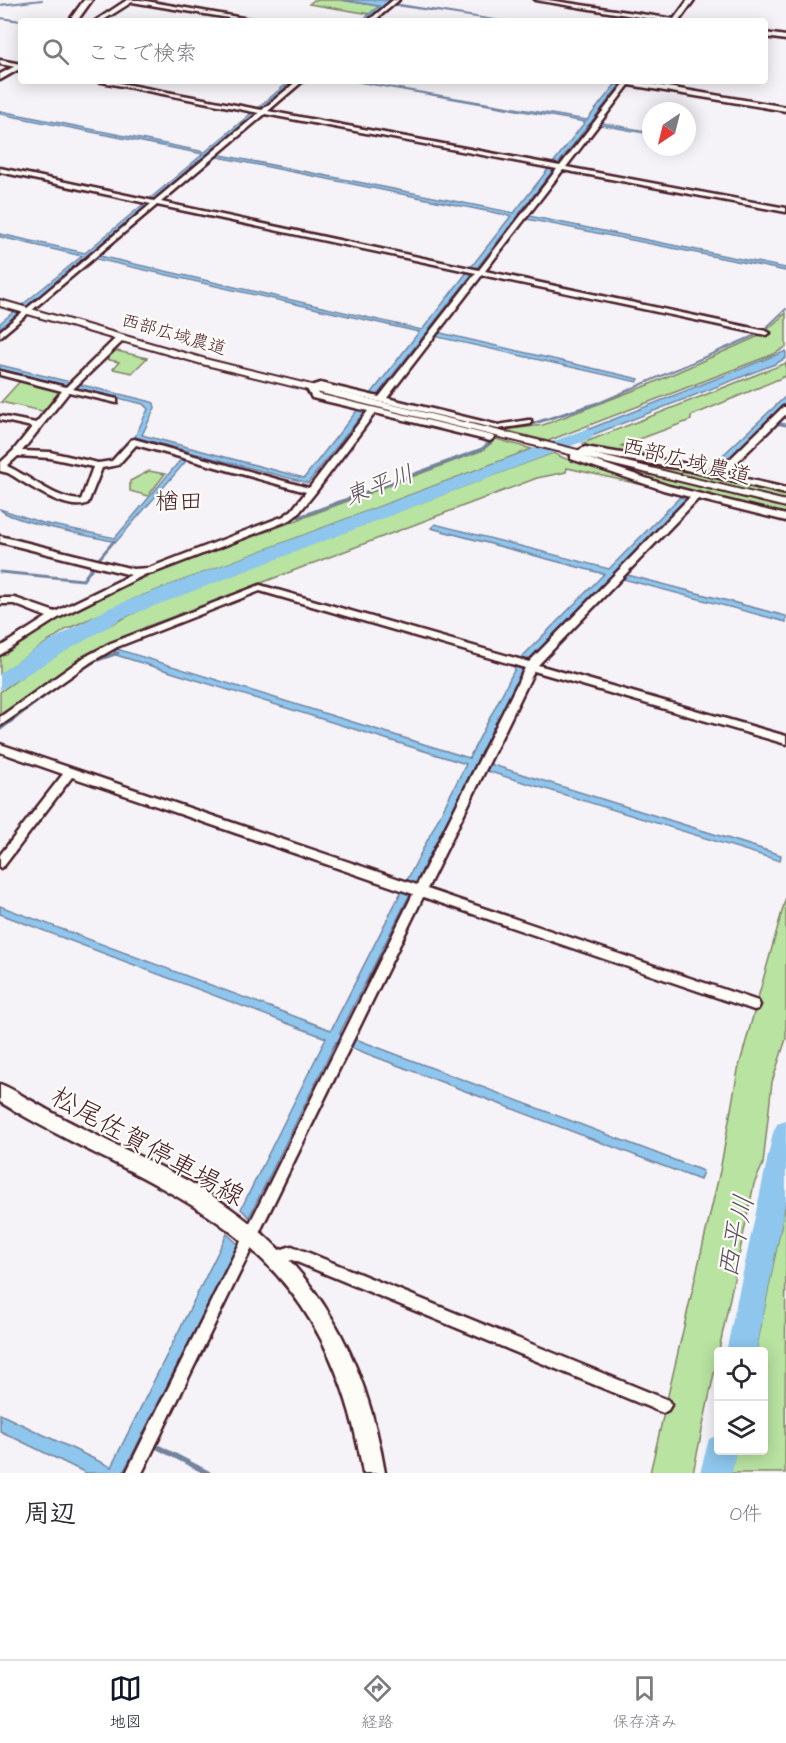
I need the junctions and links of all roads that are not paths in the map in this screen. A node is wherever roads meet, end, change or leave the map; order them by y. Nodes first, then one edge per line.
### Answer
1 (88, 0) edge
2 (538, 0) edge
3 (691, 0) edge
4 (392, 3) edge
5 (75, 18) edge
6 (103, 18) edge
7 (239, 18) edge
8 (374, 18) edge
9 (652, 18) edge
10 (676, 18) edge
11 (768, 35) edge
12 (786, 38) edge
13 (0, 62) edge
14 (18, 65) edge
15 (18, 68) edge
16 (0, 78) edge
17 (116, 84) edge
18 (296, 84) edge
19 (621, 84) edge
20 (634, 84) edge
21 (786, 110) edge
22 (263, 112) junction
23 (556, 166) junction
24 (0, 170) edge
25 (156, 203) junction
26 (786, 210) edge
27 (474, 271) junction
28 (0, 303) edge
29 (28, 311) junction
30 (766, 333) dead end
31 (0, 335) edge
32 (121, 338) junction
33 (0, 373) edge
34 (70, 387) junction
35 (311, 389) junction
36 (381, 400) junction
37 (114, 401) dead end
38 (374, 409) junction
39 (786, 409) edge
40 (0, 418) edge
41 (528, 422) dead end
42 (38, 426) junction
43 (490, 438) dead end
44 (579, 454) junction
45 (13, 455) junction
46 (0, 456) edge
47 (98, 466) junction
48 (0, 467) edge
49 (719, 475) junction
50 (312, 490) junction
51 (786, 491) edge
52 (697, 495) junction
53 (786, 504) edge
54 (786, 518) edge
55 (0, 539) edge
56 (142, 573) junction
57 (0, 601) edge
58 (54, 616) junction
59 (0, 652) edge
60 (531, 666) junction
61 (0, 722) edge
62 (786, 740) edge
63 (0, 748) edge
64 (70, 772) junction
65 (0, 862) edge
66 (420, 891) junction
67 (753, 1005) dead end
68 (0, 1092) edge
69 (249, 1234) junction
70 (275, 1258) junction
71 (663, 1405) dead end
72 (134, 1473) edge
73 (374, 1473) edge

1 - 5 main road
2 - 9 street
3 - 10 street
4 - 8 street
6 - 7 street
11 - 12 street
13 - 14 street
15 - 16 main road
17 - 22 street
18 - 22 street
19 - 23 street
20 - 21 street
22 - 23 street
22 - 25 street
23 - 26 street
23 - 27 street
24 - 25 street
25 - 27 street
25 - 29 street
27 - 30 street
27 - 36 street
28 - 29 street, 西部広域農道
29 - 31 street
29 - 32 street, 西部広域農道
32 - 34 street
32 - 35 street, 西部広域農道
33 - 34 street
34 - 37 street
34 - 42 street
35 - 36 street
35 - 38 street
35 - 44 street, 西部広域農道
36 - 41 street
38 - 43 street
38 - 50 street
39 - 49 street
40 - 42 street
42 - 45 street
44 - 49 street
44 - 52 street
44 - 53 street, 西部広域農道
45 - 46 street
45 - 47 street
45 - 48 street
47 - 48 street
47 - 50 street
49 - 51 street
50 - 56 street
52 - 54 street
52 - 60 street
55 - 56 street
56 - 58 street
57 - 58 street
58 - 59 street
60 - 61 street
60 - 62 street
60 - 66 street
63 - 64 street
64 - 65 street
64 - 66 street
66 - 67 street
66 - 69 street
68 - 69 main road, 松尾佐賀停車場線
69 - 70 main road, 松尾佐賀停車場線
69 - 72 street
70 - 71 street
70 - 73 main road, 松尾佐賀停車場線

